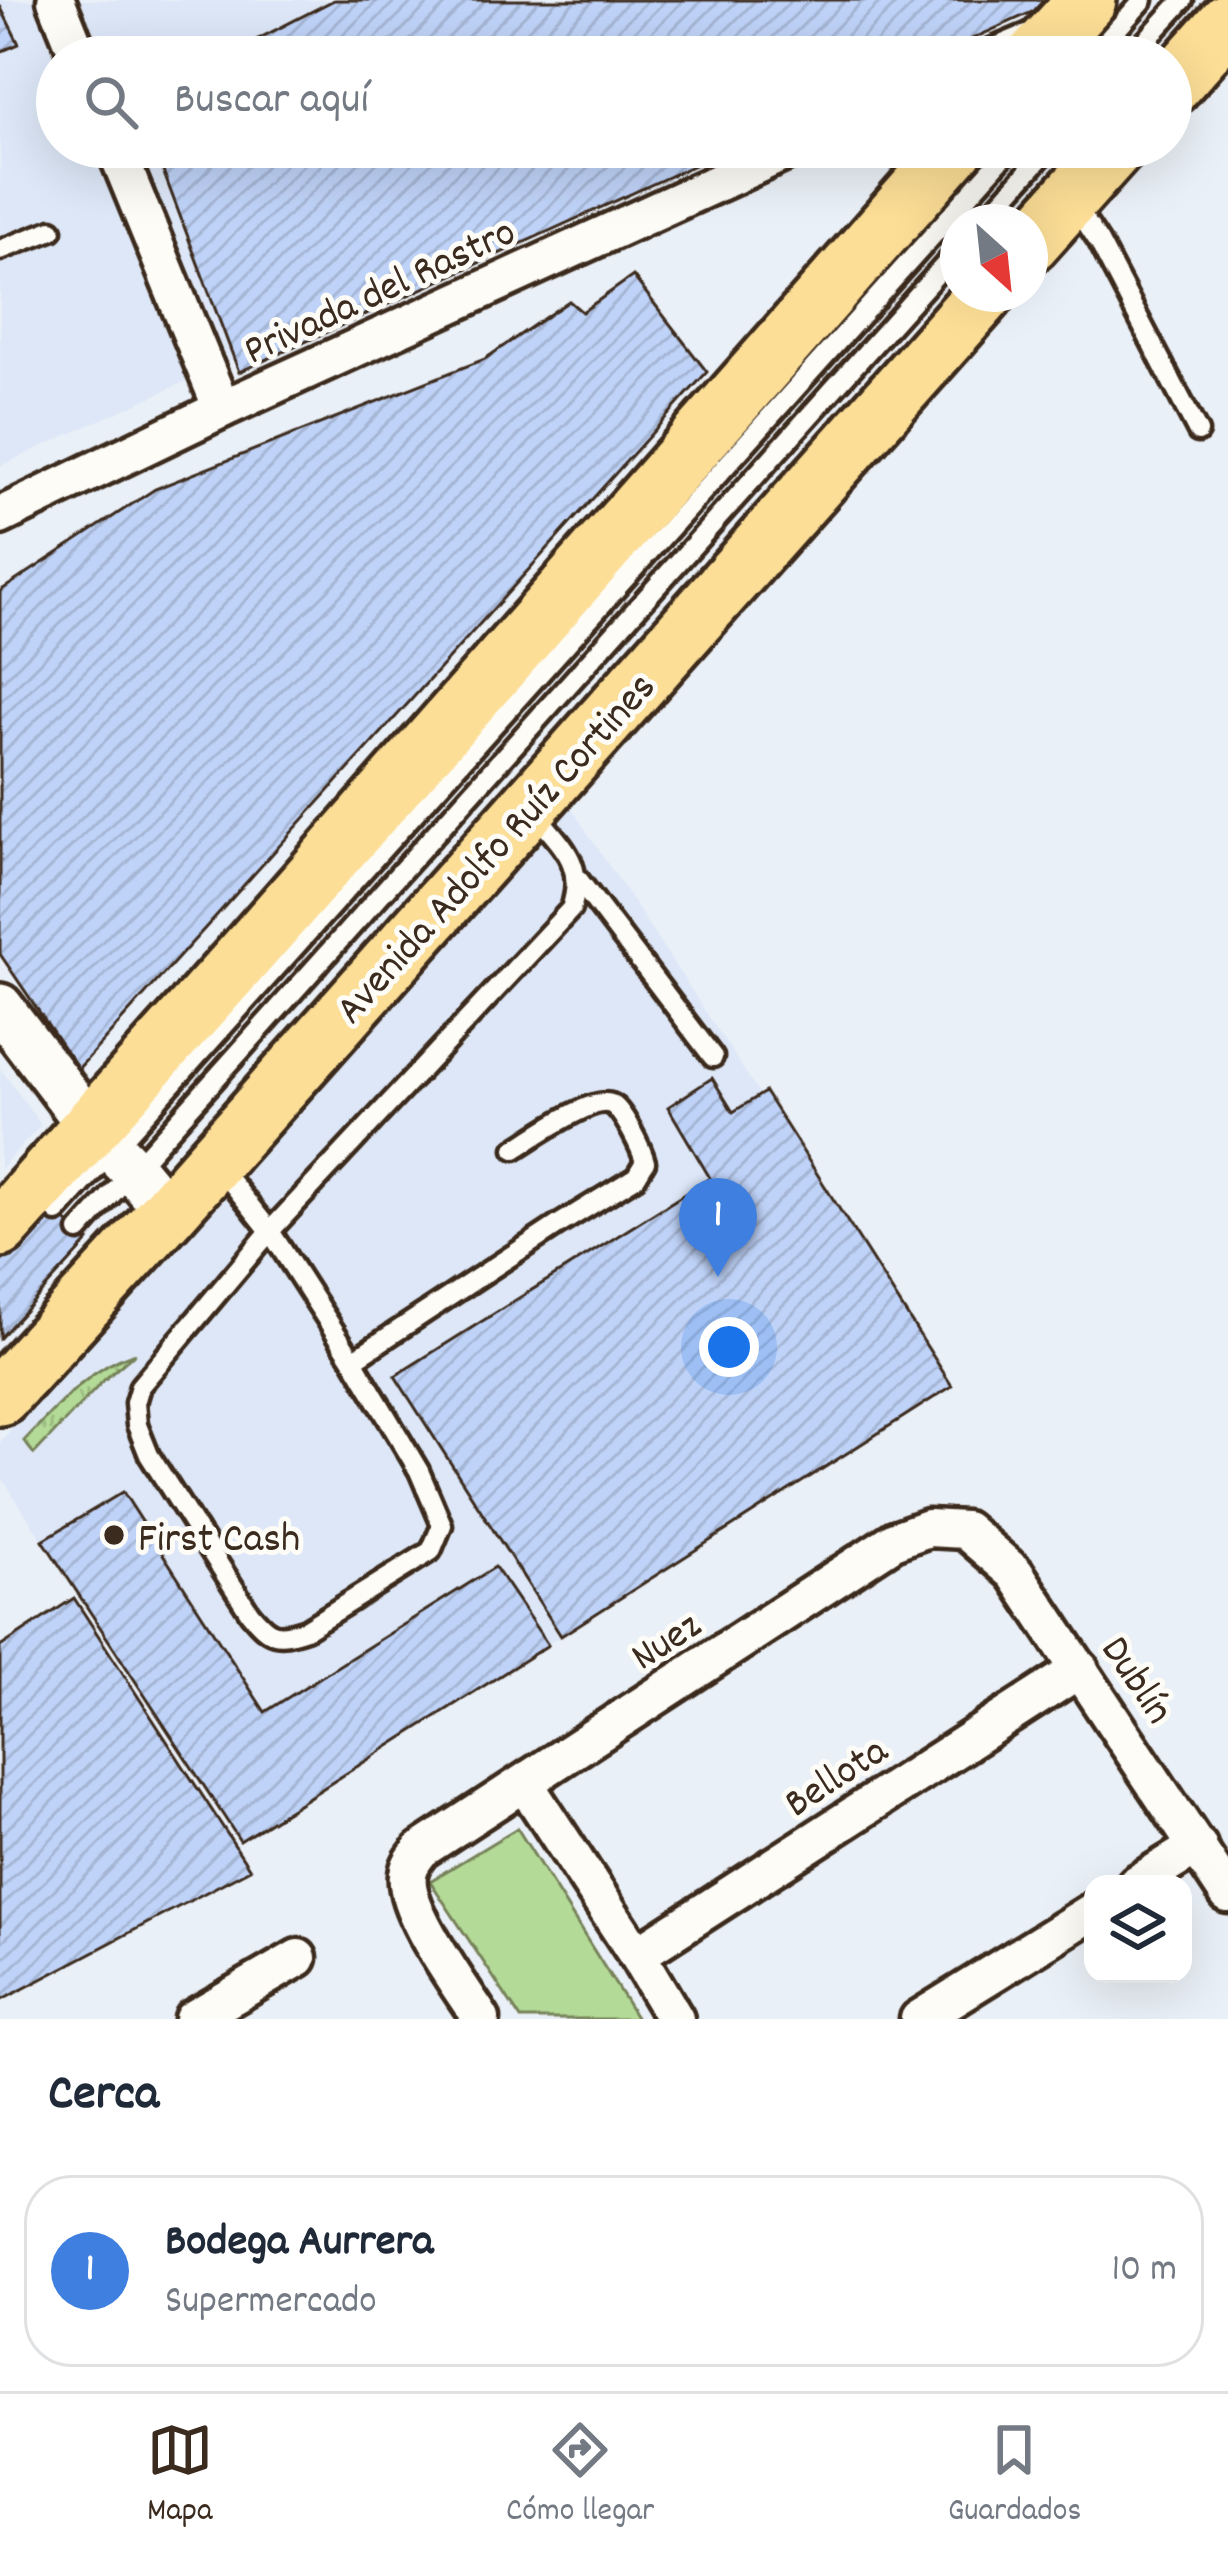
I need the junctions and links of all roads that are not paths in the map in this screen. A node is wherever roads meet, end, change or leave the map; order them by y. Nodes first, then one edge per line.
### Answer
1 (56, 0) edge
2 (1143, 0) edge
3 (1183, 0) edge
4 (1228, 22) edge
5 (71, 36) edge
6 (1068, 36) edge
7 (1150, 36) edge
8 (1192, 62) edge
9 (124, 168) edge
10 (750, 168) edge
11 (939, 168) edge
12 (994, 168) edge
13 (1060, 172) edge
14 (1011, 204) edge
15 (1046, 204) edge
16 (52, 230) dead end
17 (0, 250) edge
18 (940, 270) edge
19 (969, 312) edge
20 (222, 410) junction
21 (1198, 432) dead end
22 (0, 516) edge
23 (529, 806) junction
24 (578, 879) junction
25 (0, 1007) edge
26 (713, 1057) dead end
27 (515, 1149) dead end
28 (213, 1160) junction
29 (126, 1165) junction
30 (58, 1212) dead end
31 (0, 1228) edge
32 (79, 1231) dead end
33 (270, 1231) junction
34 (353, 1360) junction
35 (0, 1396) edge
36 (1015, 1573) joint
37 (1080, 1670) junction
38 (525, 1784) junction
39 (1198, 1846) junction
40 (1151, 1875) edge
41 (1228, 1894) edge
42 (1084, 1917) edge
43 (637, 1955) junction
44 (298, 1958) dead end
45 (233, 2009) edge
46 (193, 2019) edge
47 (481, 2019) edge
48 (675, 2019) edge
49 (919, 2019) edge

1 - 5 street
2 - 6 lane
3 - 7 lane
4 - 8 main road
9 - 20 street
10 - 20 street, Privada del Rastro
11 - 29 main road, Avenida Adolfo Ruíz Cortines
12 - 29 lane
13 - 14 lane
13 - 15 main road
13 - 21 lane
16 - 17 lane
18 - 29 lane
19 - 23 main road, Avenida Adolfo Ruíz Cortines
20 - 22 street, Privada del Rastro
23 - 24 lane
23 - 28 main road, Avenida Adolfo Ruíz Cortines
24 - 26 lane
24 - 33 lane
25 - 29 street
27 - 34 lane
28 - 29 main road, Avenida Adolfo Ruíz Cortines
28 - 33 lane
29 - 30 lane
29 - 31 main road, Avenida Adolfo Ruíz Cortines
29 - 32 lane
29 - 35 main road, Avenida Adolfo Ruíz Cortines
33 - 34 lane
33 - 34 lane
36 - 37 street, Dublín
36 - 38 street, Nuez
37 - 39 street, Dublín
37 - 43 street, Bellota
38 - 43 street
38 - 47 street, Nuez
39 - 40 street
39 - 41 street, Dublín
42 - 49 street
43 - 48 street
44 - 45 street
45 - 46 street

